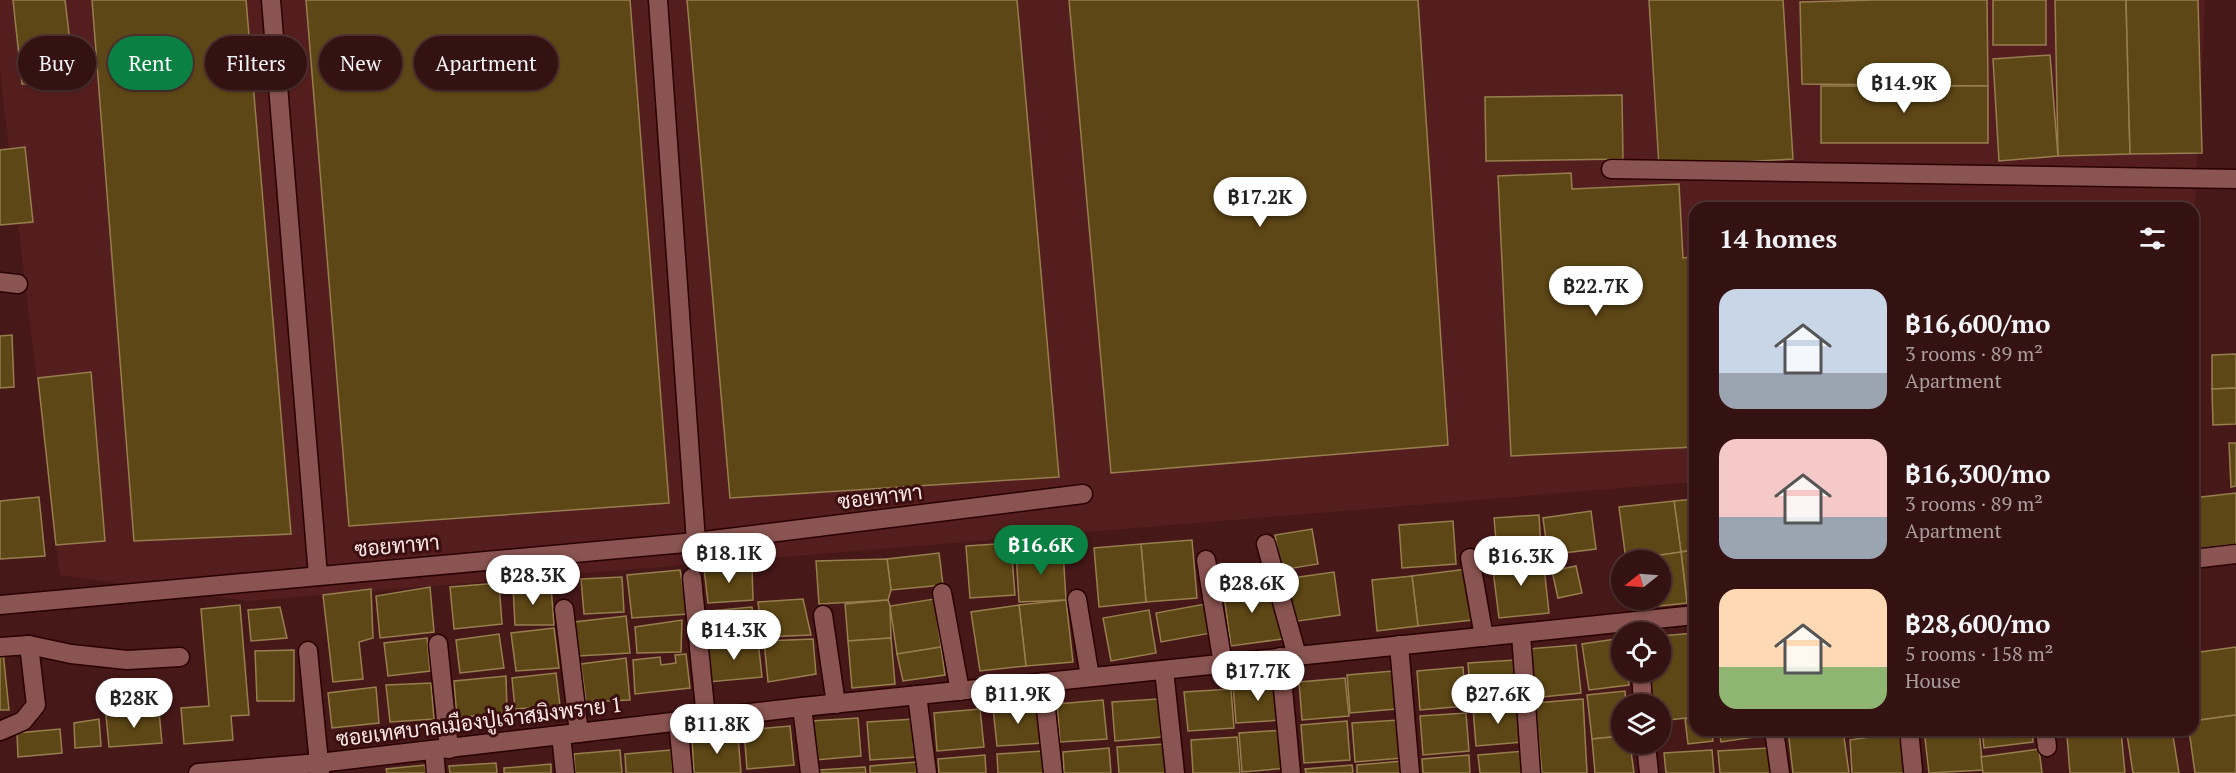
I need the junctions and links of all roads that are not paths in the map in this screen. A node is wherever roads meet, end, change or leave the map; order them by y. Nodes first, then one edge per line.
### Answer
1 (272, 0) edge
2 (658, 0) edge
3 (1611, 169) dead end
4 (2236, 179) edge
5 (0, 282) edge
6 (18, 284) dead end
7 (1083, 494) dead end
8 (696, 542) junction
9 (1266, 544) dead end
10 (2236, 554) edge
11 (1470, 558) dead end
12 (2199, 558) edge
13 (1206, 560) dead end
14 (318, 576) junction
15 (692, 579) dead end
16 (942, 593) dead end
17 (1077, 599) dead end
18 (0, 605) edge
19 (564, 609) dead end
20 (823, 615) dead end
21 (1689, 616) edge
22 (1664, 622) edge
23 (1611, 629) edge
24 (1521, 634) junction
25 (1484, 637) junction
26 (438, 644) dead end
27 (29, 645) junction
28 (1399, 645) junction
29 (0, 647) edge
30 (308, 651) dead end
31 (180, 657) dead end
32 (1289, 657) junction
33 (1223, 664) junction
34 (1164, 670) junction
35 (1090, 677) junction
36 (1043, 682) junction
37 (960, 691) junction
38 (917, 695) junction
39 (836, 704) junction
40 (802, 707) junction
41 (706, 718) junction
42 (678, 721) junction
43 (0, 731) edge
44 (570, 734) junction
45 (1775, 736) edge
46 (1910, 736) edge
47 (442, 749) junction
48 (1647, 754) edge
49 (320, 768) edge
50 (1913, 770) dead end
51 (198, 773) edge
52 (436, 773) edge
53 (565, 773) edge
54 (683, 773) edge
55 (810, 773) edge
56 (927, 773) edge
57 (1053, 773) edge
58 (1174, 773) edge
59 (1291, 773) edge
60 (1410, 773) edge
61 (1531, 773) edge
62 (1648, 773) edge
63 (1780, 773) edge

1 - 14 street
2 - 8 street
3 - 4 street
5 - 6 street
7 - 8 street, ซอยทาทา
8 - 14 street, ซอยทาทา
9 - 32 street
10 - 12 street
11 - 25 street
13 - 33 street
14 - 18 street, ซอยทาทา
15 - 41 street
16 - 37 street
17 - 35 street
19 - 44 street
20 - 39 street
21 - 22 street, ซอยเทศบาลเมืองปู่เจ้าสมิงพราย 1
23 - 24 street, ซอยเทศบาลเมืองปู่เจ้าสมิงพราย 1
24 - 25 street, ซอยเทศบาลเมืองปู่เจ้าสมิงพราย 1
24 - 61 street
25 - 28 street, ซอยเทศบาลเมืองปู่เจ้าสมิงพราย 1
26 - 47 street
27 - 29 street
27 - 31 street
27 - 43 street
28 - 32 street, ซอยเทศบาลเมืองปู่เจ้าสมิงพราย 1
28 - 60 street
30 - 49 street
32 - 33 street, ซอยเทศบาลเมืองปู่เจ้าสมิงพราย 1
32 - 59 street
33 - 34 street, ซอยเทศบาลเมืองปู่เจ้าสมิงพราย 1
34 - 35 street, ซอยเทศบาลเมืองปู่เจ้าสมิงพราย 1
34 - 58 street
35 - 36 street, ซอยเทศบาลเมืองปู่เจ้าสมิงพราย 1
36 - 37 street, ซอยเทศบาลเมืองปู่เจ้าสมิงพราย 1
36 - 57 street
37 - 38 street, ซอยเทศบาลเมืองปู่เจ้าสมิงพราย 1
38 - 39 street, ซอยเทศบาลเมืองปู่เจ้าสมิงพราย 1
38 - 56 street
39 - 40 street, ซอยเทศบาลเมืองปู่เจ้าสมิงพราย 1
40 - 41 street, ซอยเทศบาลเมืองปู่เจ้าสมิงพราย 1
40 - 55 street
41 - 42 street, ซอยเทศบาลเมืองปู่เจ้าสมิงพราย 1
42 - 44 street, ซอยเทศบาลเมืองปู่เจ้าสมิงพราย 1
42 - 54 street
44 - 47 street, ซอยเทศบาลเมืองปู่เจ้าสมิงพราย 1
44 - 53 street
45 - 63 street
46 - 50 street
47 - 49 street, ซอยเทศบาลเมืองปู่เจ้าสมิงพราย 1
47 - 52 street
48 - 62 street
49 - 51 street, ซอยเทศบาลเมืองปู่เจ้าสมิงพราย 1

